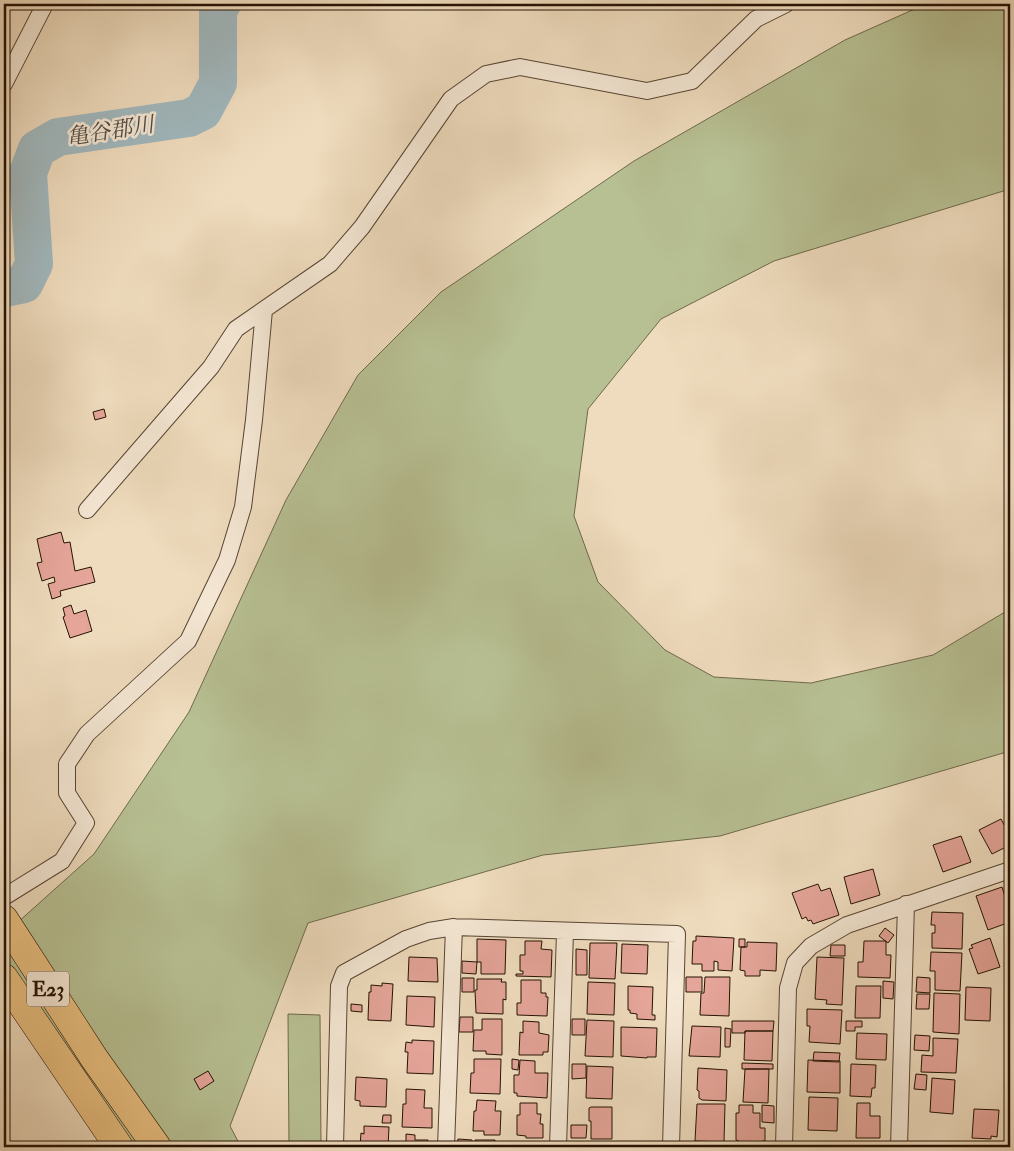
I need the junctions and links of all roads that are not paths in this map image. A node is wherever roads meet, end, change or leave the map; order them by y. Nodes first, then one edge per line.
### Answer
1 (45, 4) edge
2 (786, 4) edge
3 (4, 84) edge
4 (264, 310) junction
5 (87, 510) dead end
6 (1010, 870) edge
7 (4, 897) edge
8 (906, 904) junction
9 (4, 920) edge
10 (454, 927) junction
11 (565, 932) junction
12 (4, 978) edge
13 (119, 1147) edge
14 (157, 1147) edge
15 (335, 1147) edge
16 (446, 1147) edge
17 (558, 1147) edge
18 (671, 1147) edge
19 (784, 1147) edge
20 (899, 1147) edge

1 - 3 street
2 - 4 street
4 - 5 street
4 - 7 street
6 - 8 street
8 - 19 street
8 - 20 street
9 - 14 highway, E23
10 - 11 street
10 - 15 street
10 - 16 street
11 - 17 street
11 - 18 street
12 - 13 highway, E23

